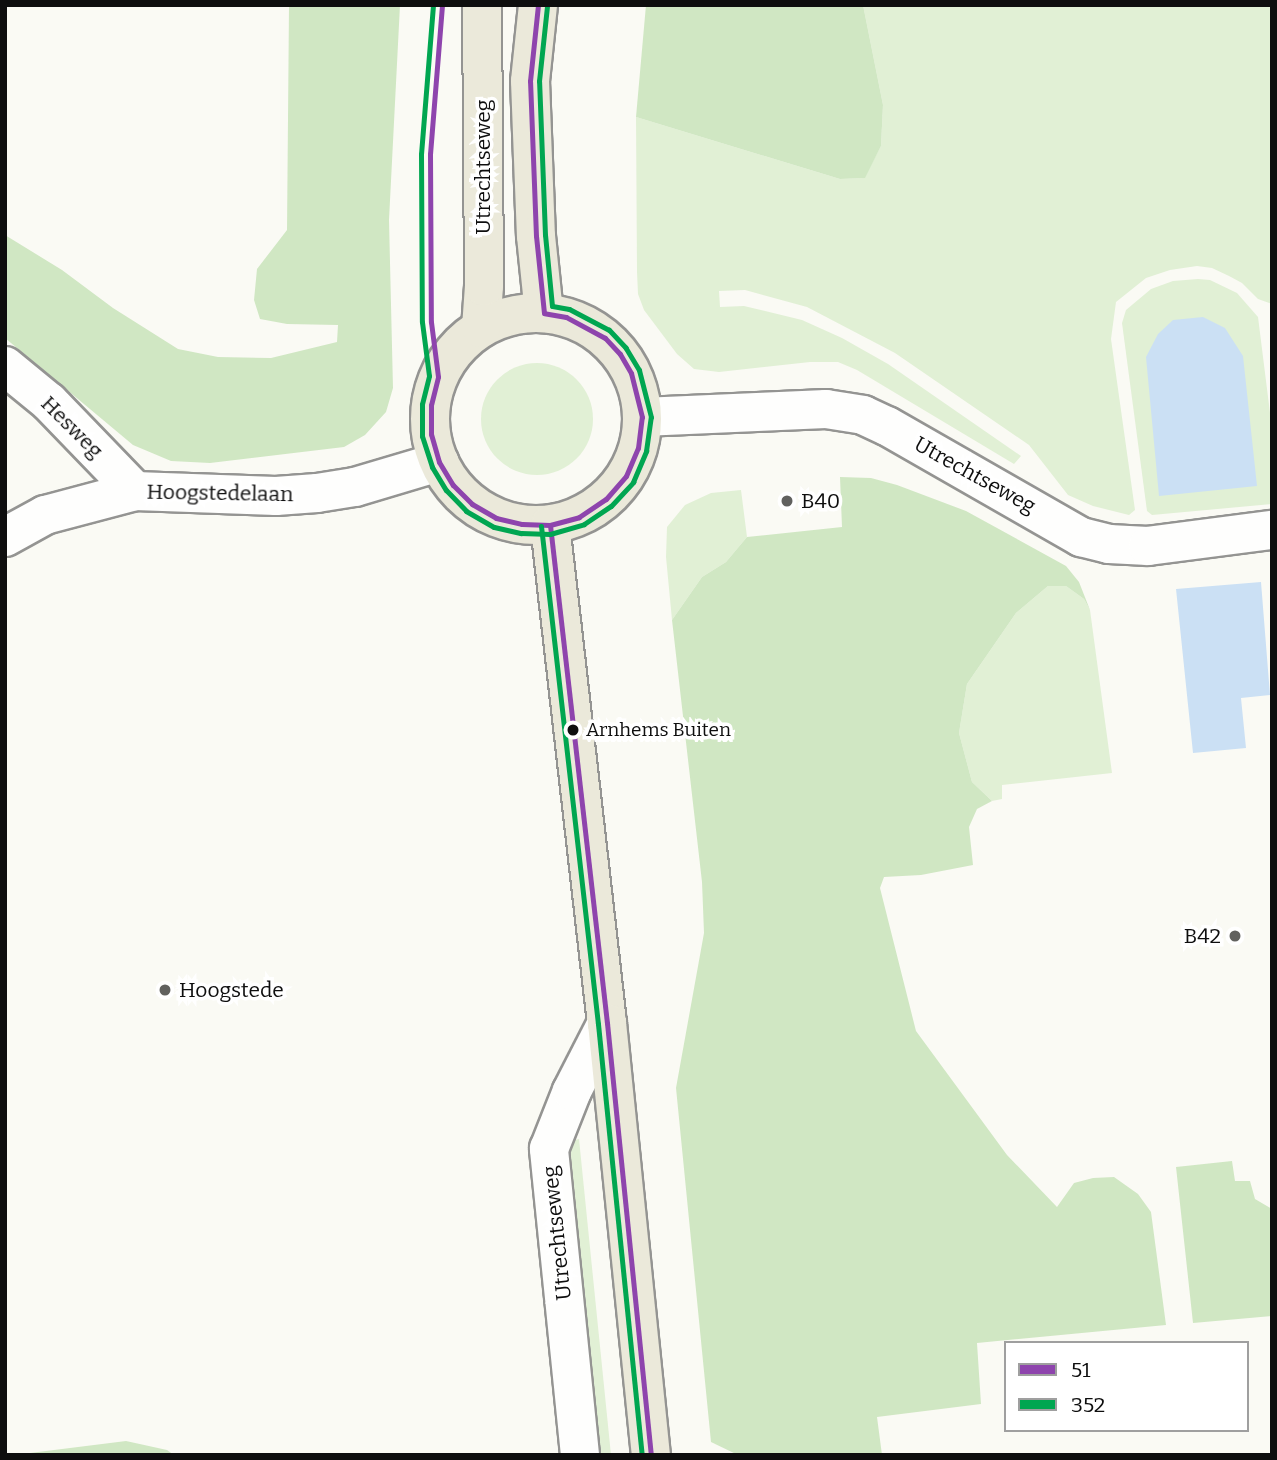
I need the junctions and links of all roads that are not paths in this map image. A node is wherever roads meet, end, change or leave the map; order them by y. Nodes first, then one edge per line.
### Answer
1 (482, 5) edge
2 (538, 5) edge
3 (544, 313) junction
4 (481, 328) junction
5 (5, 366) edge
6 (659, 416) junction
7 (439, 462) junction
8 (135, 491) junction
9 (550, 525) junction
10 (1272, 530) edge
11 (5, 537) edge
12 (607, 1023) junction
13 (580, 1455) edge
14 (651, 1455) edge

1 - 4 main road, Utrechtseweg
2 - 3 main road
3 - 4 main road
3 - 6 main road
4 - 7 main road
5 - 8 street, Hesweg
6 - 9 main road
6 - 10 street, Utrechtseweg
7 - 8 street, Hoogstedelaan
7 - 9 main road
8 - 11 street, Hoogstedelaan
9 - 12 main road
12 - 13 street, Utrechtseweg
12 - 14 main road

